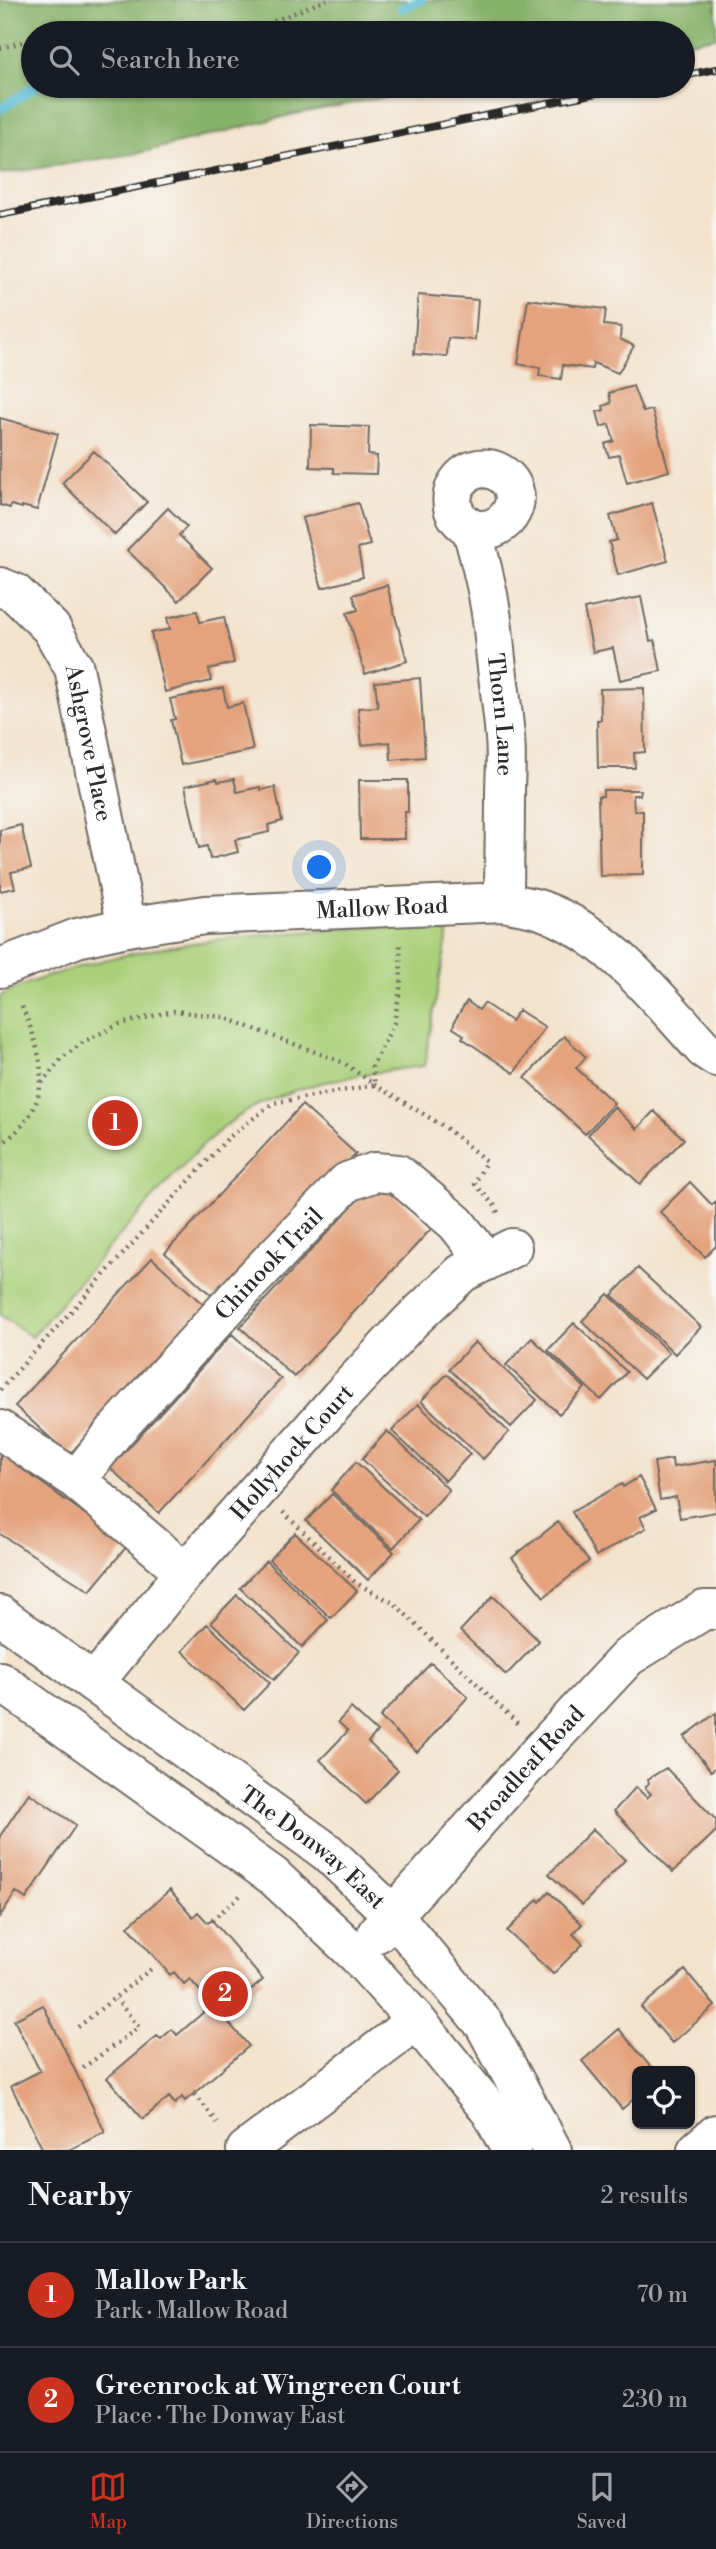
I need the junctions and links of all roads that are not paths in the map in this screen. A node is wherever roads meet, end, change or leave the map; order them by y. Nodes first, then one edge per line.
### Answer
1 (471, 529) dead end
2 (0, 587) edge
3 (504, 902) junction
4 (127, 927) junction
5 (0, 968) edge
6 (716, 1057) edge
7 (499, 1255) joint
8 (0, 1430) edge
9 (76, 1480) junction
10 (185, 1572) junction
11 (716, 1610) edge
12 (0, 1615) edge
13 (52, 1652) junction
14 (94, 1683) junction
15 (7, 1698) edge
16 (393, 1915) junction
17 (357, 1955) junction
18 (415, 2019) junction
19 (716, 2134) edge
20 (235, 2141) edge
21 (511, 2150) edge
22 (552, 2150) edge
23 (697, 2150) edge

1 - 3 street, Thorn Lane
2 - 4 street, Ashgrove Place
3 - 4 street, Mallow Road
3 - 6 street, Mallow Road
4 - 5 street, Mallow Road
7 - 9 street, Chinook Trail
7 - 10 street, Hollyhock Court
8 - 9 street
9 - 10 street
10 - 14 street, Hollyhock Court
11 - 16 street, Broadleaf Road
12 - 13 street, The Donway East
13 - 14 street, The Donway East
13 - 15 street
14 - 16 street, The Donway East
15 - 17 street, The Donway East
16 - 17 street, Broadleaf Road
16 - 22 street, The Donway East
17 - 18 street, The Donway East
18 - 20 street
18 - 21 street, The Donway East
19 - 23 street

